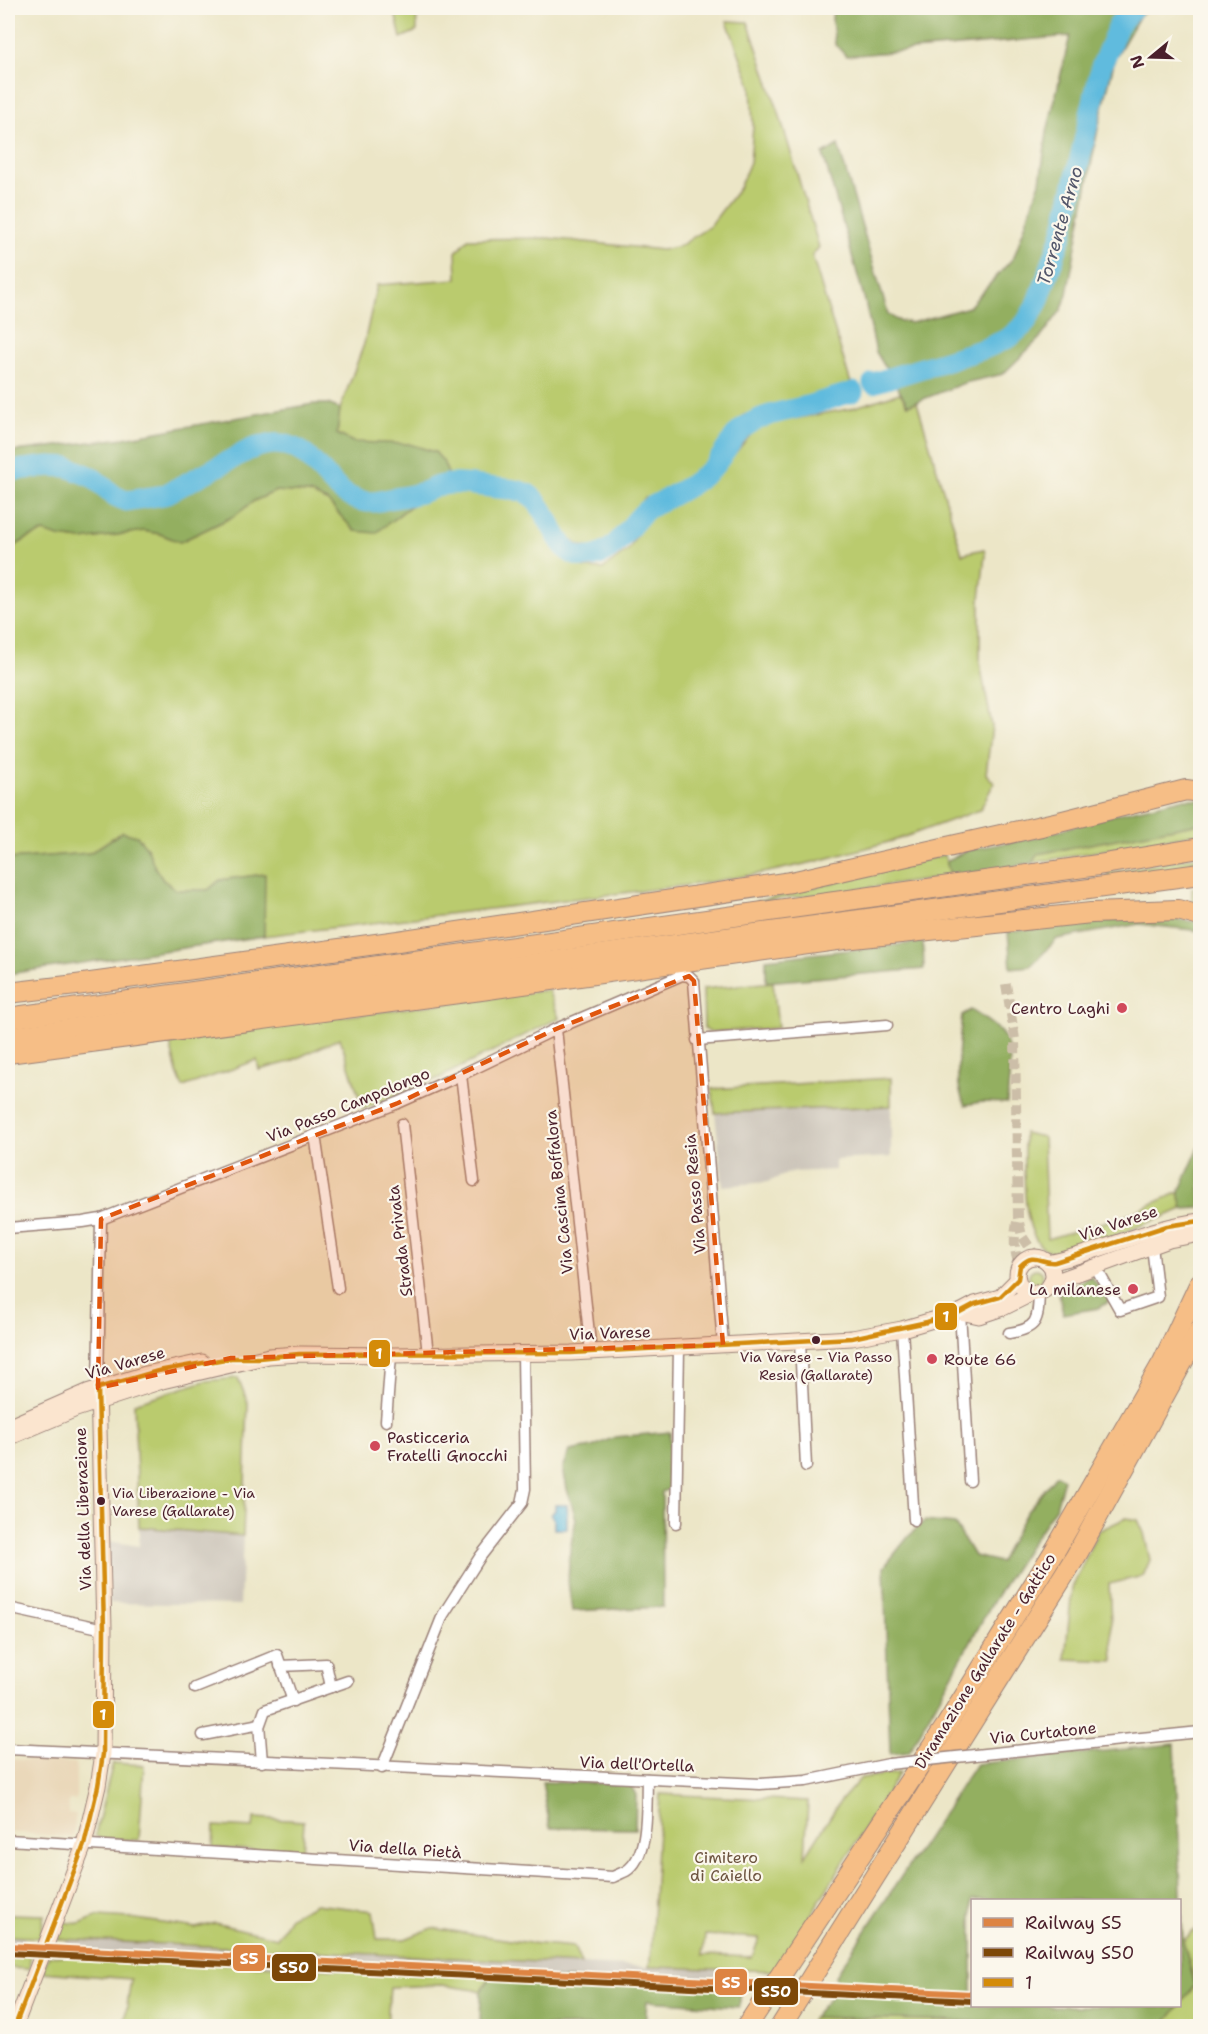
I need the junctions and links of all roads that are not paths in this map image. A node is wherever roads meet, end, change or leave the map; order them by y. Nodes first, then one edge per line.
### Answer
1 (1200, 792) edge
2 (1200, 848) edge
3 (1200, 874) edge
4 (1200, 915) edge
5 (689, 976) joint
6 (8, 993) edge
7 (8, 1018) edge
8 (887, 1024) dead end
9 (556, 1029) junction
10 (8, 1038) edge
11 (697, 1040) junction
12 (8, 1053) edge
13 (461, 1075) junction
14 (402, 1124) dead end
15 (315, 1135) junction
16 (474, 1181) dead end
17 (101, 1219) junction
18 (1200, 1221) edge
19 (8, 1228) edge
20 (1200, 1234) edge
21 (1145, 1243) junction
22 (1048, 1263) junction
23 (1200, 1265) edge
24 (1095, 1266) junction
25 (1018, 1279) junction
26 (1200, 1283) edge
27 (338, 1288) dead end
28 (1041, 1290) junction
29 (960, 1312) junction
30 (902, 1329) junction
31 (1200, 1330) edge
32 (1009, 1333) dead end
33 (800, 1342) junction
34 (723, 1345) junction
35 (680, 1348) junction
36 (591, 1352) junction
37 (428, 1354) junction
38 (523, 1354) junction
39 (391, 1355) junction
40 (1163, 1362) junction
41 (98, 1395) junction
42 (386, 1421) dead end
43 (8, 1427) edge
44 (8, 1438) edge
45 (806, 1466) dead end
46 (970, 1481) dead end
47 (914, 1520) dead end
48 (676, 1523) dead end
49 (8, 1608) edge
50 (104, 1629) junction
51 (280, 1666) junction
52 (348, 1681) dead end
53 (195, 1688) dead end
54 (331, 1688) junction
55 (293, 1701) junction
56 (259, 1724) junction
57 (1200, 1732) edge
58 (203, 1735) dead end
59 (8, 1749) edge
60 (103, 1754) junction
61 (262, 1762) junction
62 (889, 1764) joint
63 (382, 1768) junction
64 (647, 1779) junction
65 (8, 1840) edge
66 (84, 1845) junction
67 (15, 2026) edge
68 (747, 2026) edge
69 (781, 2026) edge

1 - 6 highway
2 - 7 highway
3 - 10 highway
4 - 12 highway
5 - 9 street, Via Passo Campolongo
5 - 11 street, Via Passo Resia
8 - 11 street
9 - 13 street, Via Passo Campolongo
9 - 36 street, Via Cascina Boffalora
11 - 34 street, Via Passo Resia
13 - 15 street, Via Passo Campolongo
13 - 16 street
14 - 37 street, Strada Privata
15 - 17 street, Via Passo Campolongo
15 - 27 street
17 - 19 street, Via Passo Campolongo
17 - 41 street
18 - 21 main road, Via Varese
20 - 21 main road, Via Varese
21 - 22 main road, Via Varese
21 - 24 main road, Via Varese
21 - 24 street
22 - 25 main road
22 - 28 main road
23 - 40 highway
24 - 28 main road, Via Varese
25 - 28 main road
25 - 29 main road, Via Varese
26 - 40 highway, Diramazione Gallarate - Gattico
28 - 29 main road, Via Varese
28 - 32 street
29 - 30 main road, Via Varese
29 - 46 street
30 - 33 main road, Via Varese
30 - 47 street
31 - 69 highway, Diramazione Gallarate - Gattico
33 - 34 main road, Via Varese
33 - 45 street
34 - 35 main road, Via Varese
35 - 36 main road, Via Varese
35 - 48 street
36 - 38 main road, Via Varese
37 - 38 main road, Via Varese
37 - 39 main road, Via Varese
38 - 63 street
39 - 41 main road, Via Varese
39 - 42 street
40 - 68 highway, Diramazione Gallarate - Gattico
41 - 43 main road, Via Varese
41 - 44 main road, Via Varese
41 - 50 main road, Via della Liberazione
49 - 50 street
50 - 60 main road, Via della Liberazione
51 - 53 street
51 - 54 street
51 - 55 street
52 - 54 street
54 - 55 street
55 - 56 street
56 - 58 street
56 - 61 street
57 - 62 street, Via Curtatone, bridge
59 - 60 street, Via dell'Ortella
60 - 61 street, Via dell'Ortella
60 - 66 main road, Via della Liberazione
61 - 63 street, Via dell'Ortella
62 - 64 street, Via dell'Ortella
63 - 64 street, Via dell'Ortella
64 - 66 street, Via della Pietà
65 - 66 street, Via della Pietà
66 - 67 main road, Via della Liberazione

